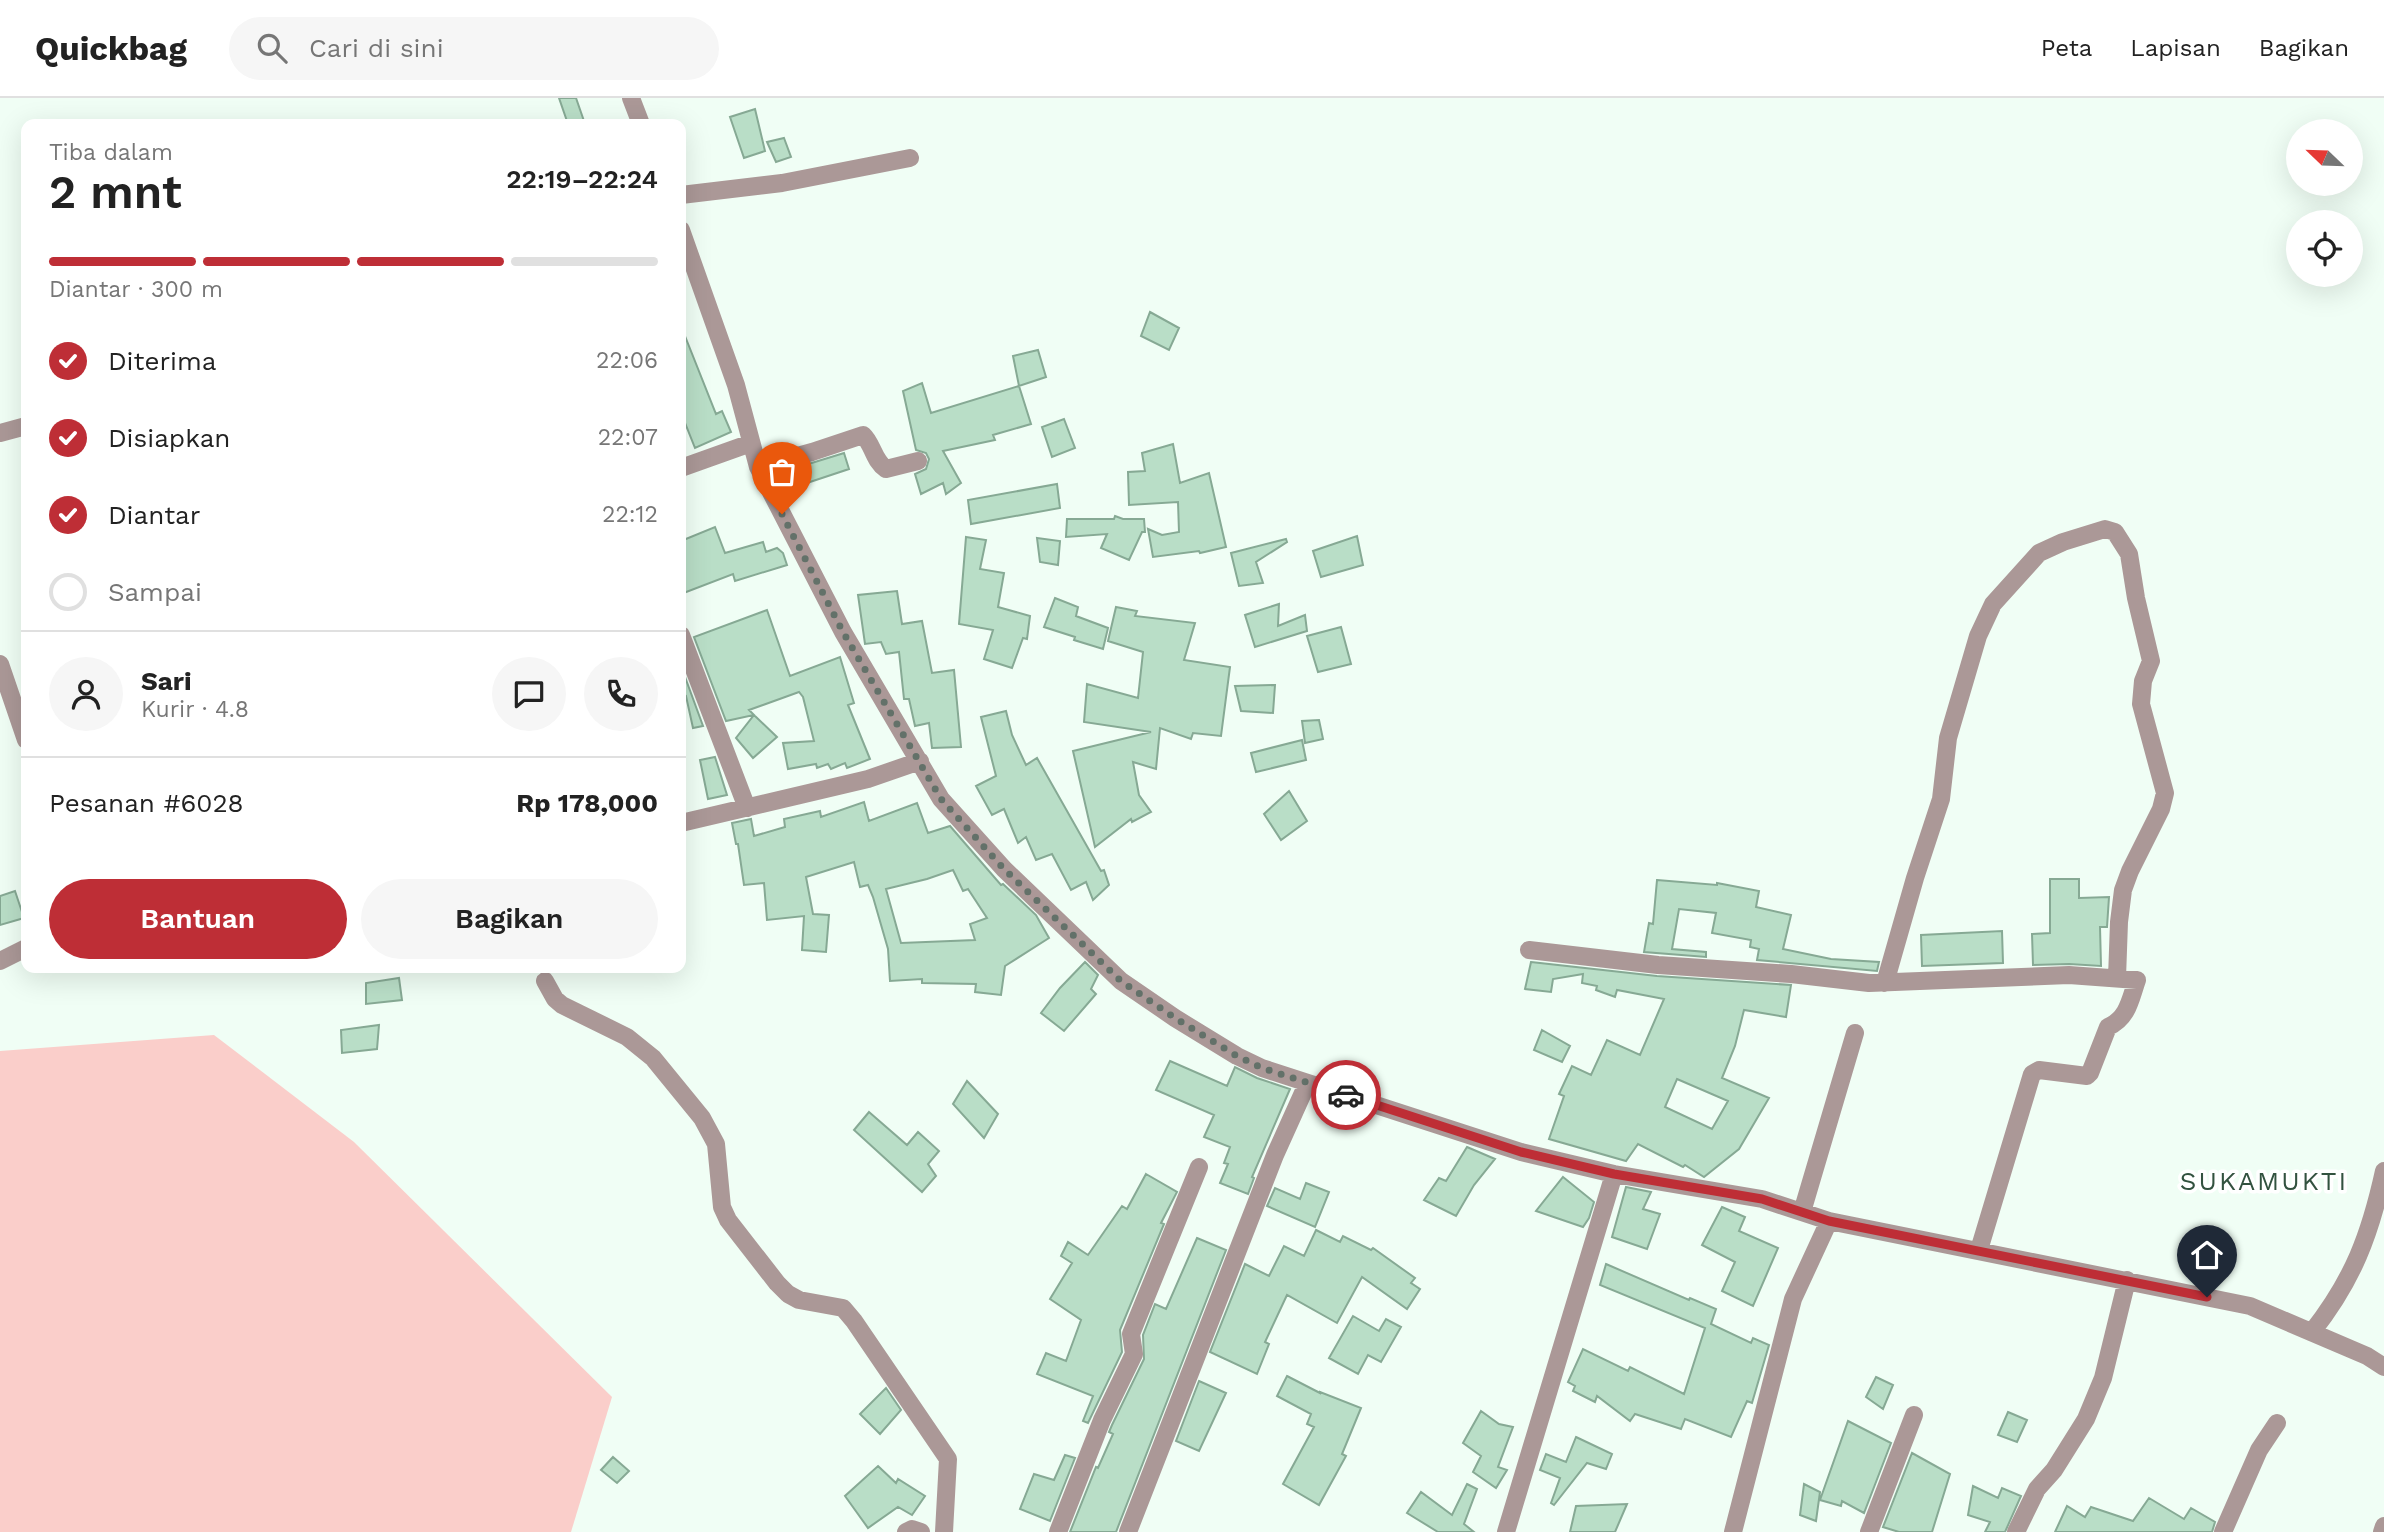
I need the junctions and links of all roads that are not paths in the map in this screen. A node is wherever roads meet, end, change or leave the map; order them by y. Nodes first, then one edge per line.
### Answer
1 (631, 98) edge
2 (639, 119) edge
3 (910, 158) dead end
4 (686, 194) edge
5 (686, 244) edge
6 (21, 427) edge
7 (0, 433) edge
8 (751, 443) junction
9 (918, 461) dead end
10 (686, 466) edge
11 (758, 467) junction
12 (686, 648) edge
13 (0, 664) edge
14 (14, 709) edge
15 (21, 727) edge
16 (920, 761) junction
17 (747, 808) junction
18 (686, 822) edge
19 (21, 950) edge
20 (1528, 950) dead end
21 (0, 961) edge
22 (2117, 978) junction
23 (545, 981) dead end
24 (1885, 983) junction
25 (1855, 1033) dead end
26 (1307, 1084) junction
27 (1199, 1167) dead end
28 (2384, 1171) edge
29 (1614, 1174) junction
30 (1802, 1212) junction
31 (1829, 1221) junction
32 (1979, 1250) junction
33 (2127, 1280) junction
34 (2312, 1332) junction
35 (2384, 1367) edge
36 (1914, 1415) dead end
37 (2277, 1423) dead end
38 (2384, 1526) edge
39 (906, 1532) edge
40 (921, 1532) edge
41 (944, 1532) edge
42 (1058, 1532) edge
43 (1128, 1532) edge
44 (1506, 1532) edge
45 (1734, 1532) edge
46 (1869, 1532) edge
47 (2016, 1532) edge
48 (2224, 1532) edge
49 (2382, 1532) edge

1 - 2 street
3 - 4 street
5 - 8 street
6 - 7 street
8 - 10 street
8 - 11 street
9 - 11 street
11 - 16 street
12 - 17 street
13 - 14 street
14 - 15 street
16 - 17 street
16 - 26 street
17 - 18 street
19 - 21 street
20 - 24 street
22 - 24 street
22 - 24 street
22 - 32 street
23 - 41 street
25 - 30 street
26 - 29 street
26 - 43 street
27 - 42 street
28 - 34 street
29 - 30 street
29 - 44 street
30 - 31 street
31 - 32 street
31 - 45 street
32 - 33 street
33 - 34 street
33 - 47 street
34 - 35 street
36 - 46 street
37 - 48 street
38 - 49 street
39 - 40 street

